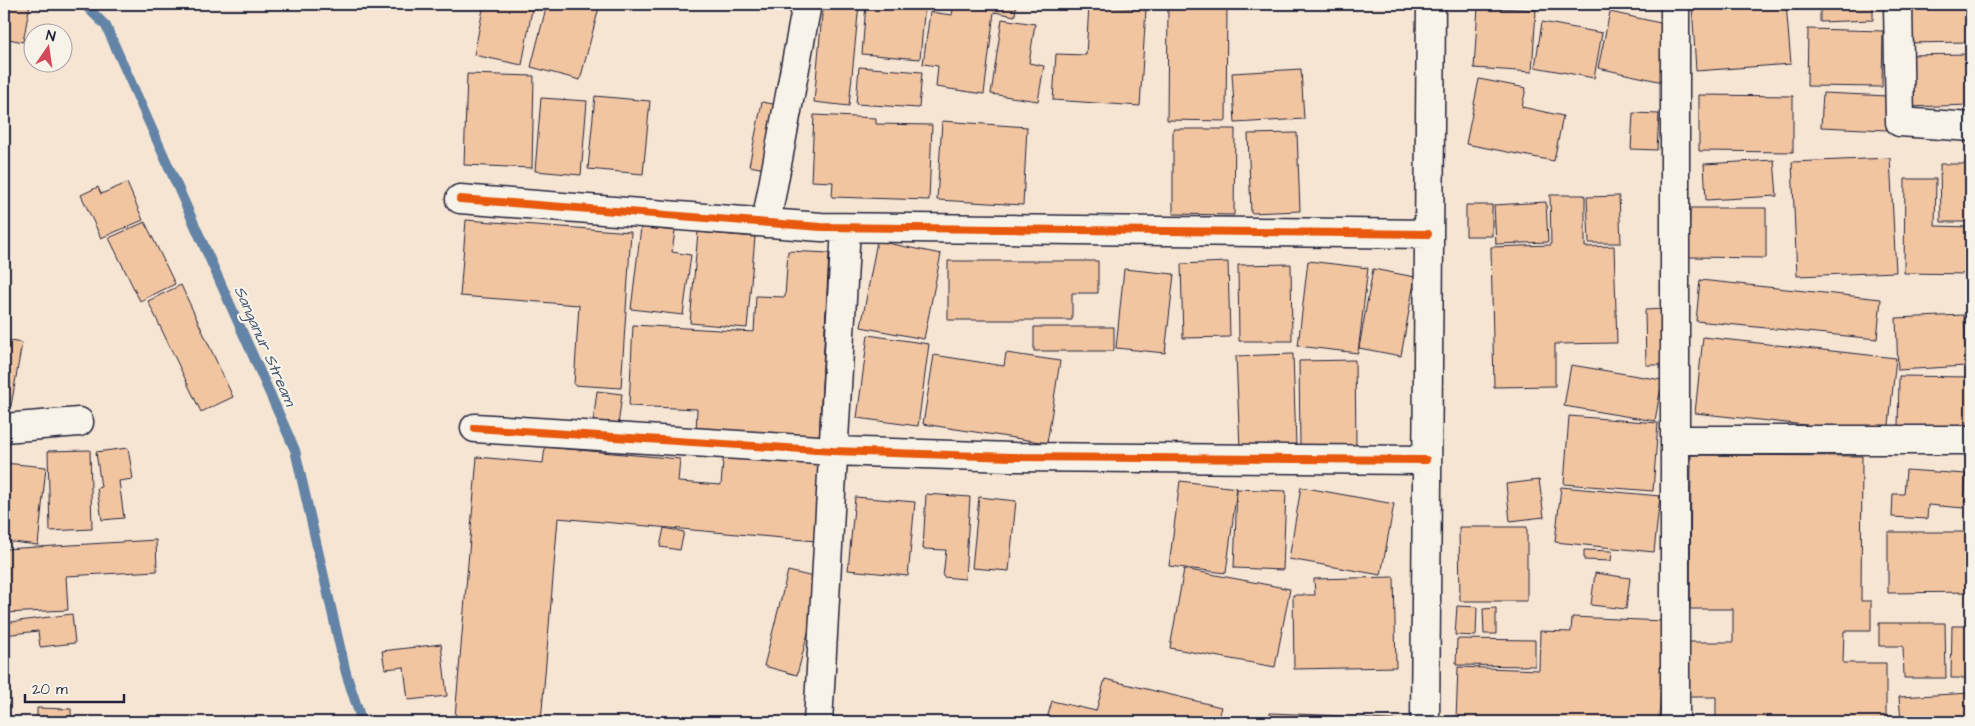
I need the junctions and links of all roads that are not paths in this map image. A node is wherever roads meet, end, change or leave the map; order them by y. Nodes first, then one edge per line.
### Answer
1 (806, 4) edge
2 (1431, 4) edge
3 (1674, 4) edge
4 (1898, 4) edge
5 (1971, 127) edge
6 (460, 199) dead end
7 (766, 223) junction
8 (846, 228) junction
9 (1428, 234) junction
10 (78, 422) dead end
11 (4, 428) edge
12 (475, 428) dead end
13 (1675, 440) junction
14 (1971, 440) edge
15 (833, 451) junction
16 (1426, 460) junction
17 (818, 722) edge
18 (1425, 722) edge
19 (1675, 722) edge

1 - 7 street
2 - 9 street
3 - 13 street
4 - 5 street
6 - 7 street
7 - 8 street
8 - 9 street
8 - 15 street
9 - 16 street
10 - 11 street
12 - 15 street
13 - 14 street
13 - 19 street
15 - 16 street
15 - 17 street
16 - 18 street

